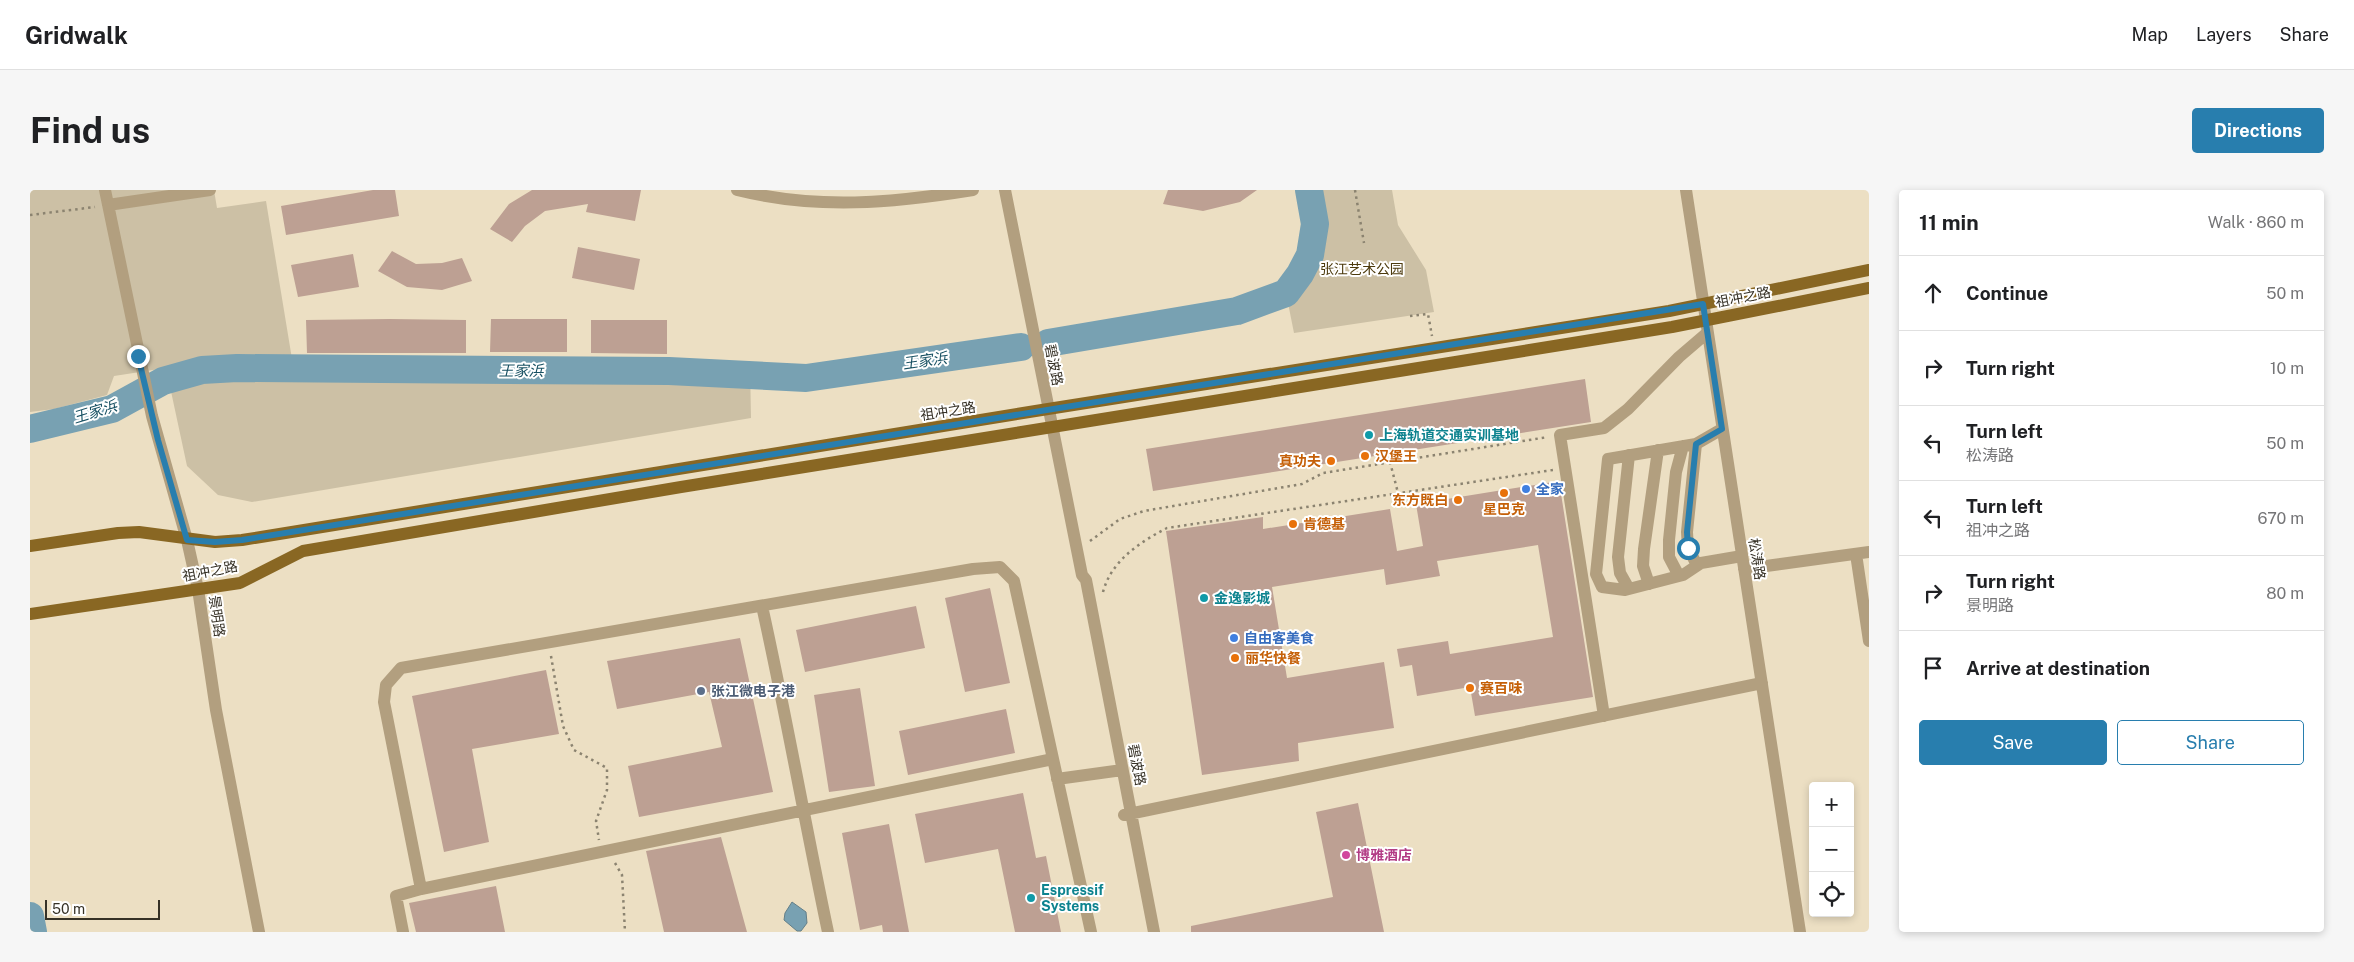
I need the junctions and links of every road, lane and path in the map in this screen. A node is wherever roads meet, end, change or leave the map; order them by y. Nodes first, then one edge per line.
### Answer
1 (105, 190) edge
2 (210, 190) edge
3 (737, 190) edge
4 (973, 190) edge
5 (1005, 190) edge
6 (1355, 190) edge
7 (1686, 190) edge
8 (108, 205) junction
9 (30, 215) edge
10 (1364, 243) dead end
11 (1869, 270) edge
12 (1869, 288) edge
13 (1703, 304) junction
14 (1410, 316) dead end
15 (1705, 320) junction
16 (1707, 333) junction
17 (1434, 348) junction
18 (1048, 409) junction
19 (1051, 427) junction
20 (1722, 429) junction
21 (1560, 435) junction
22 (1696, 444) junction
23 (1682, 446) junction
24 (1658, 450) junction
25 (1629, 455) junction
26 (1390, 462) junction
27 (1565, 468) junction
28 (1398, 494) junction
29 (187, 540) junction
30 (30, 546) edge
31 (1077, 552) junction
32 (1869, 552) edge
33 (1856, 554) junction
34 (1743, 563) junction
35 (1697, 566) junction
36 (1082, 575) junction
37 (1679, 576) junction
38 (1648, 584) junction
39 (198, 589) junction
40 (1629, 589) junction
41 (1102, 592) dead end
42 (762, 606) junction
43 (30, 614) edge
44 (1869, 641) edge
45 (549, 642) junction
46 (1762, 683) junction
47 (1604, 716) junction
48 (1053, 759) junction
49 (1115, 771) junction
50 (1058, 779) junction
51 (802, 811) junction
52 (1128, 815) junction
53 (607, 851) junction
54 (421, 890) junction
55 (259, 932) edge
56 (403, 932) edge
57 (625, 932) edge
58 (828, 932) edge
59 (1091, 932) edge
60 (1146, 932) edge
61 (1154, 932) edge
62 (1800, 932) edge

1 - 8 street, 景明路
2 - 8 street
3 - 4 street
5 - 18 street, 碧波路
6 - 10 path
7 - 13 street, 松涛路
8 - 9 path
8 - 29 street, 景明路
11 - 13 main road, 祖冲之路
12 - 15 main road, 祖冲之路
13 - 15 street, 松涛路
13 - 17 main road, 祖冲之路
14 - 17 path
15 - 16 street, 松涛路
15 - 19 main road, 祖冲之路
16 - 20 street, 松涛路
16 - 21 street
17 - 18 main road, 祖冲之路
18 - 19 street, 碧波路
18 - 29 main road, 祖冲之路
19 - 31 street, 碧波路
19 - 39 main road, 祖冲之路
20 - 22 street
20 - 34 street, 松涛路
21 - 26 path
21 - 27 street
22 - 23 street
22 - 35 street
23 - 24 street
23 - 37 street
24 - 25 street
24 - 38 street
25 - 40 street
25 - 40 street
26 - 28 path
26 - 31 path
27 - 28 path
27 - 47 street
28 - 41 path
29 - 30 main road, 祖冲之路
29 - 39 street, 景明路
31 - 36 street, 碧波路
32 - 33 street
33 - 34 street
33 - 44 street
34 - 35 street
34 - 46 street, 松涛路
35 - 37 street
36 - 49 street, 碧波路
36 - 52 street, 碧波路
37 - 38 street
38 - 40 street
39 - 43 main road, 祖冲之路
39 - 55 street, 景明路
42 - 45 street
42 - 48 street
42 - 51 street
45 - 53 path
45 - 54 street
46 - 47 street
46 - 62 street, 松涛路
47 - 52 street
48 - 50 street
48 - 51 street
49 - 50 street
49 - 52 street, 碧波路
50 - 59 street
51 - 53 street
51 - 58 street
52 - 60 street, 碧波路
52 - 61 street, 碧波路
53 - 54 street
53 - 57 path
54 - 56 street

